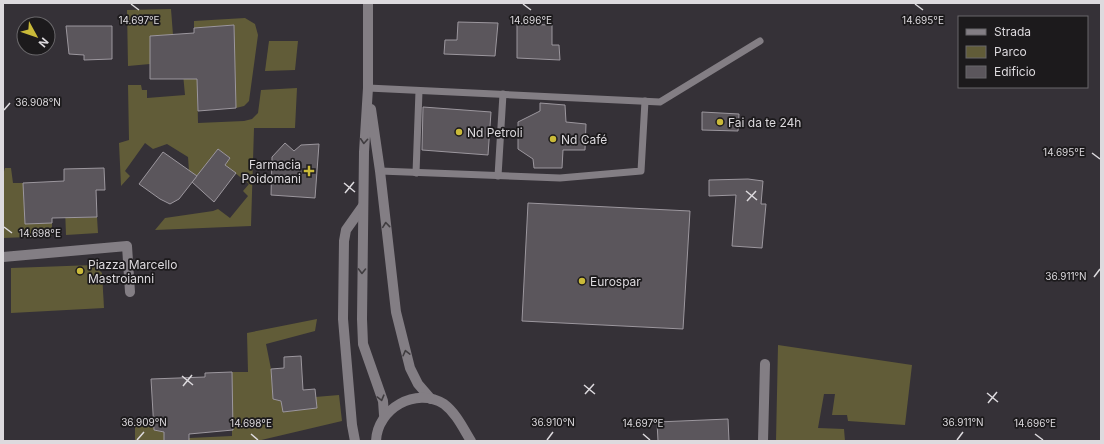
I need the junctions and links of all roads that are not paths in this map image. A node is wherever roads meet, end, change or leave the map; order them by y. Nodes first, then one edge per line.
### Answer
1 (368, 3) edge
2 (760, 41) dead end
3 (368, 88) junction
4 (419, 91) junction
5 (503, 94) junction
6 (645, 101) junction
7 (380, 171) junction
8 (416, 173) junction
9 (498, 176) junction
10 (363, 206) junction
11 (3, 257) edge
12 (130, 292) dead end
13 (765, 364) dead end
14 (431, 399) junction
15 (384, 416) junction
16 (355, 441) edge
17 (376, 441) edge
18 (472, 441) edge
19 (763, 441) edge

1 - 3 main road
2 - 6 lane
3 - 4 lane
3 - 7 main road
3 -> 10 main road
4 - 5 lane
4 - 8 lane
5 - 6 lane
5 - 9 lane
6 - 9 lane
7 - 8 lane
14 -> 7 main road
8 - 9 lane
10 -> 15 main road
10 - 16 main road
11 - 12 main road
13 - 19 main road
14 - 15 main road
14 - 18 main road
15 - 17 main road

